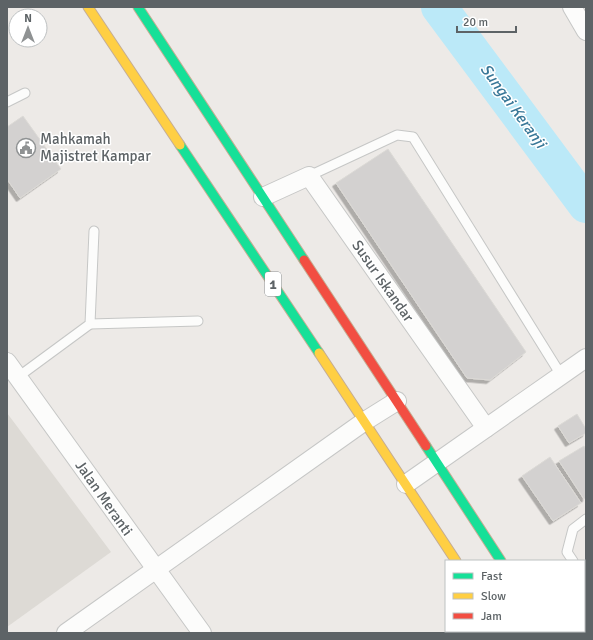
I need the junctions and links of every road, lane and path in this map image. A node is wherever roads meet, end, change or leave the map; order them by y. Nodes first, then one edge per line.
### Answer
1 (88, 7) edge
2 (138, 7) edge
3 (572, 7) edge
4 (586, 31) edge
5 (25, 92) dead end
6 (7, 102) edge
7 (309, 176) junction
8 (262, 197) junction
9 (94, 231) dead end
10 (198, 321) dead end
11 (90, 324) junction
12 (586, 358) edge
13 (7, 362) edge
14 (561, 375) junction
15 (18, 377) junction
16 (397, 401) junction
17 (365, 421) junction
18 (486, 428) junction
19 (437, 462) junction
20 (406, 484) junction
21 (586, 519) edge
22 (455, 560) edge
23 (500, 560) edge
24 (572, 560) edge
25 (155, 570) junction
26 (66, 633) edge
27 (202, 633) edge

1 - 17 highway, 1
2 - 8 highway
3 - 4 street
5 - 6 lane
7 - 8 street
7 - 14 lane
7 - 18 street, Susur Iskandar
8 - 16 highway
9 - 11 lane
10 - 11 lane
11 - 15 lane
12 - 14 street
13 - 15 street, Jalan Meranti
14 - 18 street
15 - 25 street, Jalan Meranti
16 - 17 street
16 - 19 highway
17 - 20 highway, 1
17 - 25 street
18 - 19 street
19 - 20 street
19 - 23 highway
20 - 22 highway, 1
21 - 24 lane
25 - 26 street
25 - 27 street, Jalan Meranti

